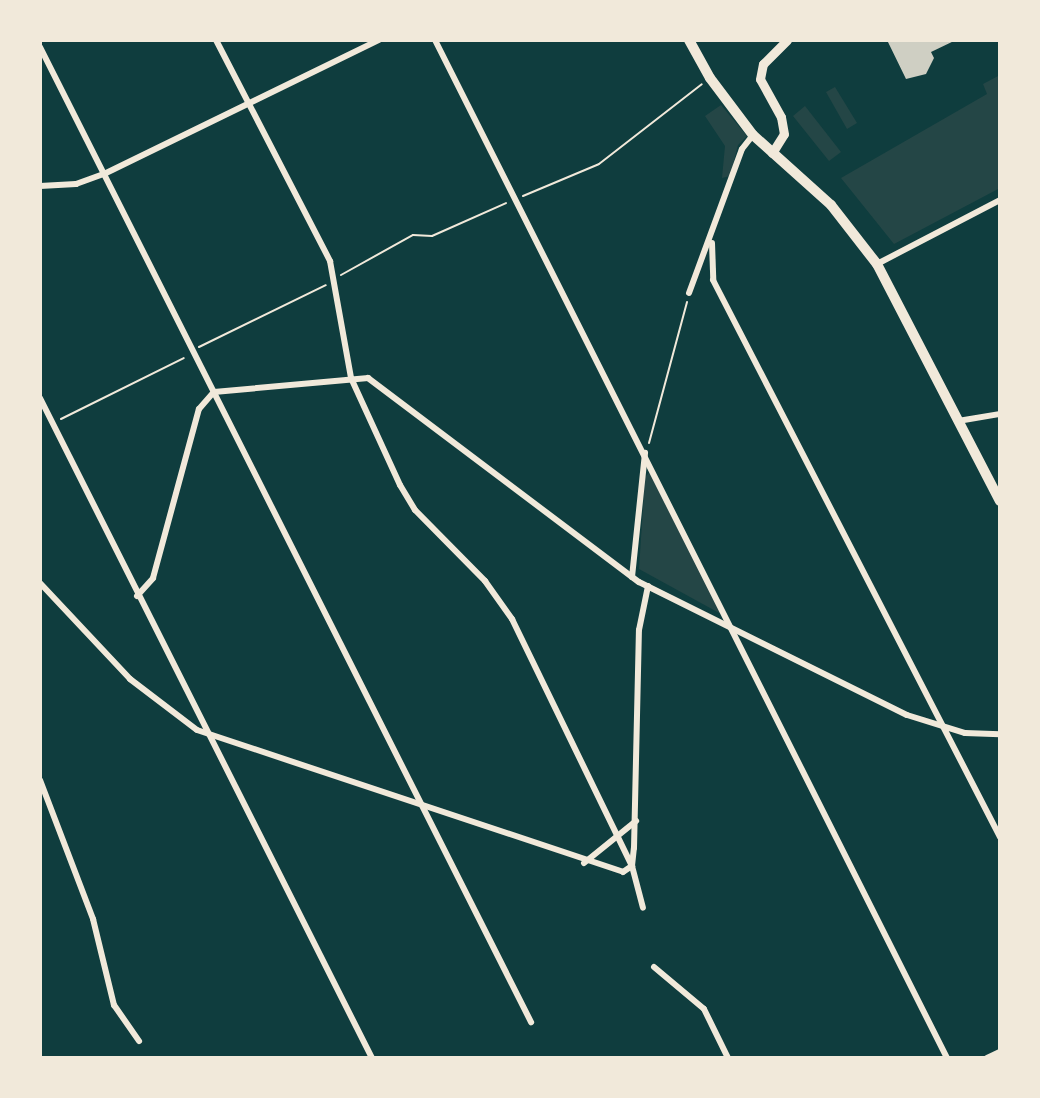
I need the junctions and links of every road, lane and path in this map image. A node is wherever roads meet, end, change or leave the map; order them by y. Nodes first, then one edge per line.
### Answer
1 (216, 40) edge
2 (379, 40) edge
3 (435, 40) edge
4 (689, 40) edge
5 (787, 40) edge
6 (40, 47) edge
7 (710, 78) junction
8 (247, 103) junction
9 (753, 135) junction
10 (772, 153) junction
11 (104, 174) junction
12 (40, 186) edge
13 (515, 199) junction
14 (1000, 200) edge
15 (712, 243) junction
16 (877, 264) junction
17 (335, 279) junction
18 (689, 293) joint
19 (194, 351) junction
20 (351, 378) junction
21 (214, 392) junction
22 (40, 398) edge
23 (1000, 414) edge
24 (958, 421) junction
25 (54, 424) junction
26 (645, 453) junction
27 (1000, 501) edge
28 (632, 577) junction
29 (40, 583) edge
30 (648, 586) junction
31 (137, 596) junction
32 (733, 630) junction
33 (945, 728) junction
34 (1000, 734) edge
35 (209, 736) junction
36 (40, 780) edge
37 (419, 802) junction
38 (636, 821) junction
39 (615, 836) junction
40 (1000, 837) edge
41 (584, 863) junction
42 (632, 866) junction
43 (643, 908) dead end
44 (654, 967) dead end
45 (531, 1022) dead end
46 (139, 1041) dead end
47 (1000, 1052) edge
48 (372, 1058) edge
49 (728, 1058) edge
50 (947, 1058) edge
51 (987, 1058) edge

1 - 8 street
2 - 8 street
3 - 13 street
4 - 7 main road
5 - 10 main road
6 - 11 street
7 - 9 main road
7 - 13 path
8 - 11 street
8 - 17 street
9 - 10 main road
9 - 15 street
10 - 16 main road
11 - 12 street
11 - 19 street
13 - 17 path
13 - 26 street
14 - 16 street
15 - 18 street
15 - 33 street
16 - 24 main road
17 - 19 path
17 - 20 street
18 - 26 path
19 - 21 street
19 - 25 path
20 - 21 street
20 - 28 street
20 - 39 street
21 - 31 street
21 - 37 street
22 - 25 street
23 - 24 street
24 - 27 main road
25 - 31 street
26 - 28 street
26 - 32 street
28 - 30 street
29 - 35 street
30 - 32 street
30 - 38 street
31 - 35 street
32 - 33 street
32 - 50 street
33 - 34 street
33 - 40 street
35 - 37 street
35 - 48 street
36 - 46 street
37 - 41 street
37 - 45 street
38 - 39 street
38 - 42 street
39 - 41 street
39 - 42 street
41 - 42 street
42 - 43 street
44 - 49 street
47 - 51 street

